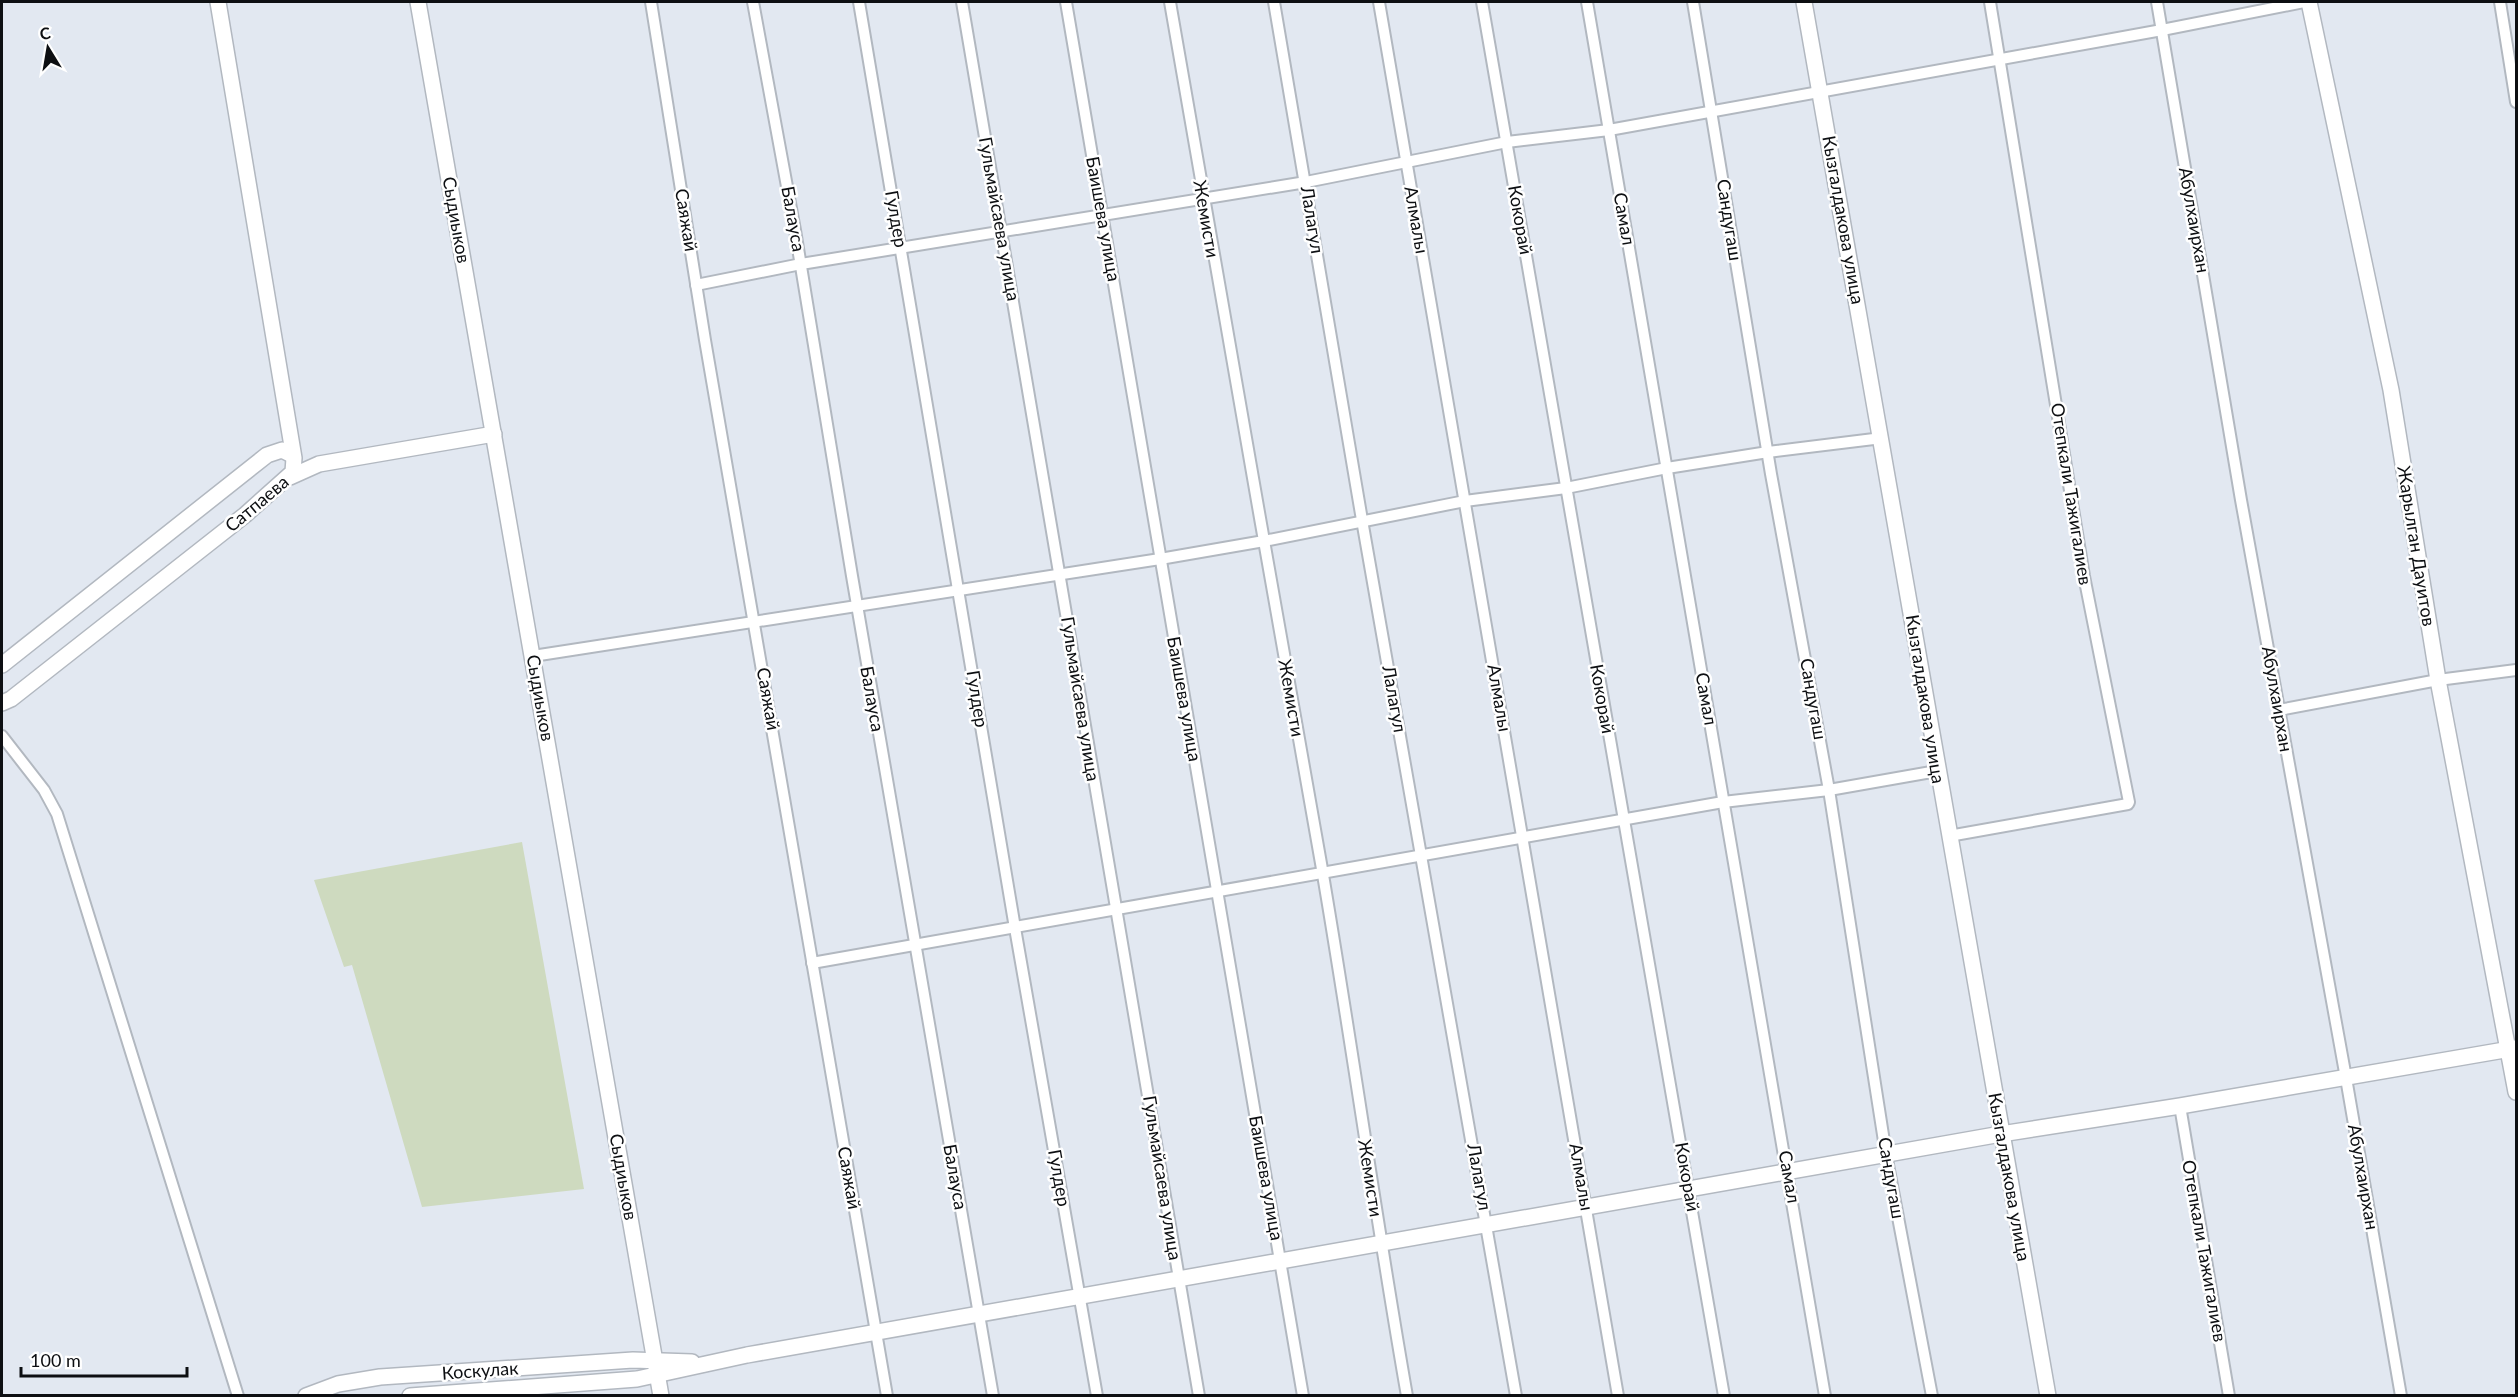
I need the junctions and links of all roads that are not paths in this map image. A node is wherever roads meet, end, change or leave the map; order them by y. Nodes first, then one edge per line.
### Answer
1 (218, 2) edge
2 (418, 2) edge
3 (651, 2) edge
4 (753, 2) edge
5 (859, 2) edge
6 (962, 2) edge
7 (1066, 2) edge
8 (1170, 2) edge
9 (1274, 2) edge
10 (1379, 2) edge
11 (1482, 2) edge
12 (1587, 2) edge
13 (1693, 2) edge
14 (1804, 2) edge
15 (1990, 2) edge
16 (2157, 2) edge
17 (2307, 2) edge
18 (2500, 2) edge
19 (2162, 30) junction
20 (2001, 59) junction
21 (1820, 91) junction
22 (2517, 102) edge
23 (1711, 110) junction
24 (1609, 130) junction
25 (1507, 142) junction
26 (1406, 162) junction
27 (1305, 182) junction
28 (1202, 199) junction
29 (1102, 216) junction
30 (1001, 231) junction
31 (901, 249) junction
32 (801, 264) junction
33 (696, 285) junction
34 (289, 423) junction
35 (494, 434) junction
36 (1882, 438) junction
37 (1768, 452) junction
38 (267, 455) junction
39 (293, 456) junction
40 (319, 464) junction
41 (1667, 468) junction
42 (290, 477) junction
43 (1566, 488) junction
44 (1465, 501) junction
45 (1362, 520) junction
46 (1264, 541) junction
47 (1160, 559) junction
48 (1059, 573) junction
49 (959, 591) junction
50 (856, 605) junction
51 (755, 621) junction
52 (533, 656) junction
53 (2, 665) edge
54 (2517, 670) edge
55 (2438, 680) junction
56 (2, 704) edge
57 (2279, 710) junction
58 (2, 736) edge
59 (1937, 771) junction
60 (1829, 790) junction
61 (1723, 802) junction
62 (1622, 819) junction
63 (1523, 836) junction
64 (1949, 836) junction
65 (1422, 854) junction
66 (1322, 871) junction
67 (1216, 890) junction
68 (1114, 908) junction
69 (1015, 928) junction
70 (914, 944) junction
71 (812, 963) junction
72 (2513, 1049) edge
73 (2346, 1077) junction
74 (2517, 1092) edge
75 (2180, 1106) junction
76 (2001, 1134) junction
77 (1886, 1154) junction
78 (1788, 1171) junction
79 (1689, 1189) junction
80 (1586, 1207) junction
81 (1488, 1224) junction
82 (1380, 1243) junction
83 (1281, 1261) junction
84 (1179, 1278) junction
85 (1079, 1296) junction
86 (979, 1314) junction
87 (876, 1332) junction
88 (734, 1357) junction
89 (656, 1360) junction
90 (658, 1376) junction
91 (238, 1395) edge
92 (306, 1395) edge
93 (410, 1395) edge
94 (662, 1395) edge
95 (887, 1395) edge
96 (993, 1395) edge
97 (1097, 1395) edge
98 (1199, 1395) edge
99 (1303, 1395) edge
100 (1407, 1395) edge
101 (1516, 1395) edge
102 (1618, 1395) edge
103 (1724, 1395) edge
104 (1825, 1395) edge
105 (1932, 1395) edge
106 (2048, 1395) edge
107 (2229, 1395) edge
108 (2401, 1395) edge

1 - 34 street
2 - 35 street, Сыдиыков
3 - 33 street, Саяжай
4 - 32 street, Балауса
5 - 31 street, Гулдер
6 - 30 street, Гульмайсаева улица
7 - 29 street, Баишева улица
8 - 28 street, Жемисти
9 - 27 street, Лалагул
10 - 26 street, Алмалы
11 - 25 street, Кокорай
12 - 24 street, Самал
13 - 23 street, Сандугаш
14 - 21 street, Кызгалдакова улица
15 - 20 street, Отепкали Тажигалиев
16 - 19 street, Абулхаирхан
17 - 19 street
17 - 55 street, Жарылган Дауитов
18 - 22 street
19 - 20 street
19 - 57 street, Абулхаирхан
20 - 21 street
20 - 64 street, Отепкали Тажигалиев
21 - 23 street
21 - 36 street, Кызгалдакова улица
23 - 24 street
23 - 37 street, Сандугаш
24 - 25 street
24 - 41 street, Самал
25 - 26 street
25 - 43 street, Кокорай
26 - 27 street
26 - 44 street, Алмалы
27 - 28 street
27 - 45 street, Лалагул
28 - 29 street
28 - 46 street, Жемисти
29 - 30 street
29 - 47 street, Баишева улица
30 - 31 street
30 - 48 street, Гульмайсаева улица
31 - 32 street
31 - 49 street, Гулдер
32 - 33 street
32 - 50 street, Балауса
33 - 51 street, Саяжай
34 - 38 street
34 - 39 street
35 - 40 street
35 - 52 street, Сыдиыков
36 - 37 street
36 - 59 street, Кызгалдакова улица
37 - 41 street
37 - 60 street, Сандугаш
38 - 39 street, Сатпаева
38 - 53 street, Сатпаева
39 - 40 street
39 - 42 street, Сатпаева
40 - 42 street
41 - 43 street
41 - 61 street, Самал
42 - 56 street, Сатпаева
43 - 44 street
43 - 62 street, Кокорай
44 - 45 street
44 - 63 street, Алмалы
45 - 46 street
45 - 65 street, Лалагул
46 - 47 street
46 - 66 street, Жемисти
47 - 48 street
47 - 67 street, Баишева улица
48 - 49 street
48 - 68 street, Гульмайсаева улица
49 - 50 street
49 - 69 street, Гулдер
50 - 51 street
50 - 70 street, Балауса
51 - 52 street
51 - 71 street, Саяжай
52 - 89 street, Сыдиыков
54 - 55 street
55 - 57 street
55 - 72 street, Жарылган Дауитов
57 - 73 street, Абулхаирхан
58 - 91 street
59 - 60 street
59 - 64 street, Кызгалдакова улица
60 - 61 street
60 - 77 street, Сандугаш
61 - 62 street
61 - 78 street, Самал
62 - 63 street
62 - 79 street, Кокорай
63 - 65 street
63 - 80 street, Алмалы
64 - 76 street, Кызгалдакова улица
65 - 66 street
65 - 81 street, Лалагул
66 - 67 street
66 - 82 street, Жемисти
67 - 68 street
67 - 83 street, Баишева улица
68 - 69 street
68 - 84 street, Гульмайсаева улица
69 - 70 street
69 - 85 street, Гулдер
70 - 71 street
70 - 86 street, Балауса
71 - 87 street, Саяжай
72 - 73 street
72 - 74 street, Жарылган Дауитов
73 - 75 street
73 - 108 street, Абулхаирхан
75 - 76 street
75 - 107 street, Отепкали Тажигалиев
76 - 77 street
76 - 106 street, Кызгалдакова улица
77 - 78 street
77 - 105 street, Сандугаш
78 - 79 street
78 - 104 street, Самал
79 - 80 street
79 - 103 street, Кокорай
80 - 81 street
80 - 102 street, Алмалы
81 - 82 street
81 - 101 street, Лалагул
82 - 83 street
82 - 100 street, Жемисти
83 - 84 street
83 - 99 street, Баишева улица
84 - 85 street
84 - 98 street, Гульмайсаева улица
85 - 86 street
85 - 97 street, Гулдер
86 - 87 street
86 - 96 street, Балауса
87 - 88 street
87 - 95 street, Саяжай
88 - 89 street, Коскулак
88 - 90 street, Коскулак
89 - 90 street, Сыдиыков
89 - 92 street, Коскулак
90 - 93 street, Коскулак
90 - 94 street, Сыдиыков

